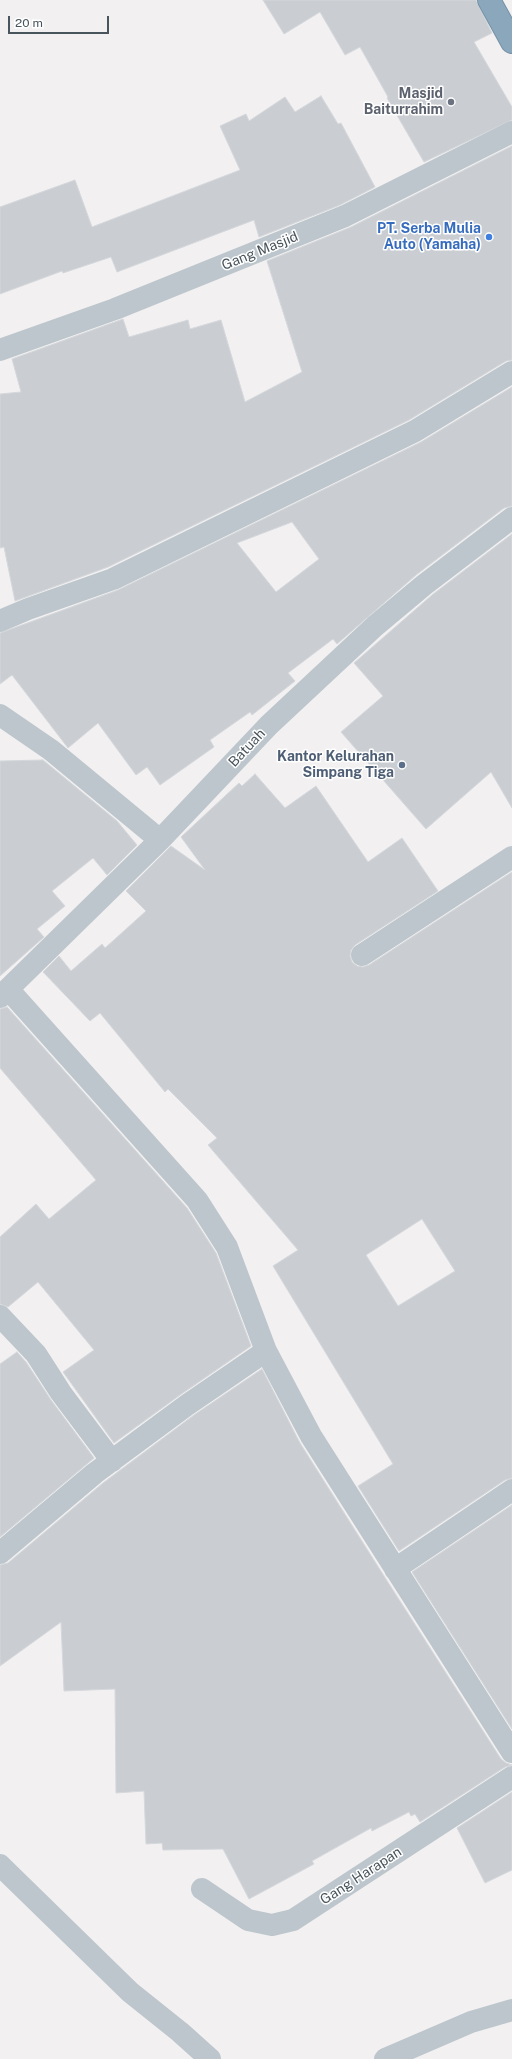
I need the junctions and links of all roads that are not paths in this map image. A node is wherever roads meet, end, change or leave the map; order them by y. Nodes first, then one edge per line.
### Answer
1 (489, 0) edge
2 (512, 42) edge
3 (512, 132) edge
4 (0, 350) edge
5 (512, 372) edge
6 (512, 518) edge
7 (0, 621) edge
8 (0, 715) edge
9 (160, 840) junction
10 (512, 858) edge
11 (362, 955) dead end
12 (4, 993) edge
13 (0, 1316) edge
14 (266, 1351) junction
15 (112, 1461) junction
16 (512, 1490) edge
17 (0, 1552) edge
18 (395, 1569) junction
19 (512, 1752) edge
20 (512, 1777) edge
21 (0, 1866) edge
22 (202, 1889) dead end
23 (512, 2010) edge
24 (210, 2059) edge
25 (385, 2059) edge

1 - 2 highway
3 - 4 street, Gang Masjid
5 - 7 street
6 - 9 street, Batuah
8 - 9 street
9 - 12 street, Batuah
10 - 11 street
12 - 14 street
13 - 15 street
14 - 15 street
14 - 18 street
15 - 17 street
16 - 18 street
18 - 19 street
20 - 22 street, Gang Harapan
21 - 24 street
23 - 25 street

